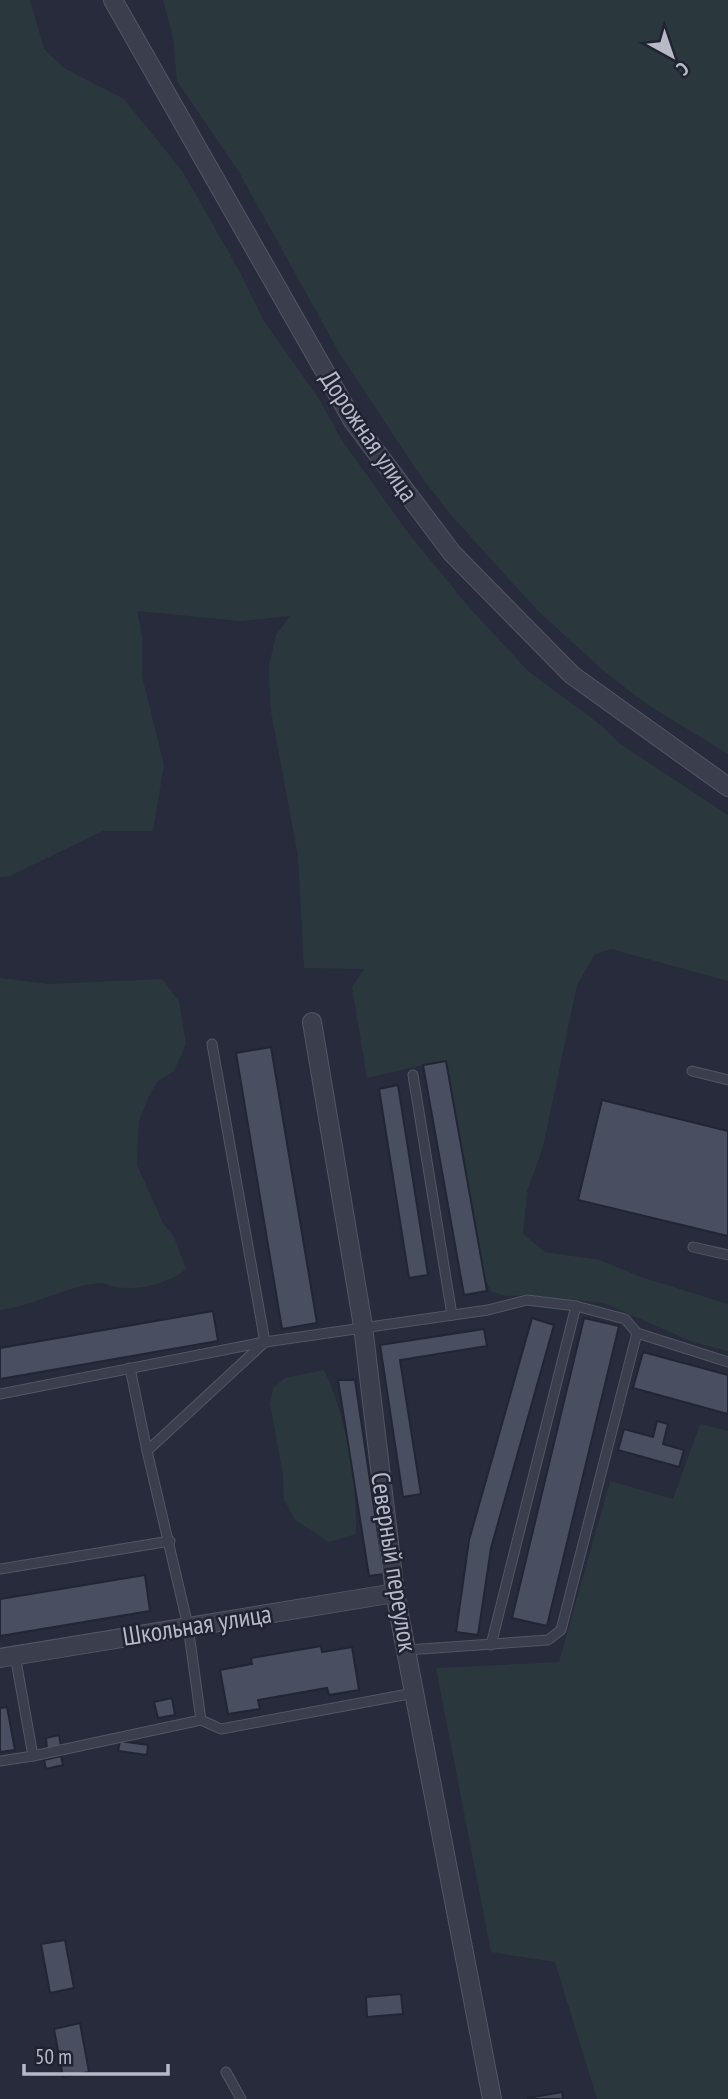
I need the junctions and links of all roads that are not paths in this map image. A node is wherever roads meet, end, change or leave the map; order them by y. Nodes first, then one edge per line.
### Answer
1 (113, 0) edge
2 (728, 787) edge
3 (312, 1022) dead end
4 (212, 1044) dead end
5 (692, 1071) dead end
6 (413, 1075) dead end
7 (728, 1080) edge
8 (693, 1247) dead end
9 (728, 1255) edge
10 (576, 1306) junction
11 (452, 1315) junction
12 (363, 1326) junction
13 (638, 1333) junction
14 (265, 1342) junction
15 (728, 1362) edge
16 (130, 1368) junction
17 (0, 1394) edge
18 (147, 1451) junction
19 (170, 1541) junction
20 (0, 1569) edge
21 (395, 1593) junction
22 (188, 1626) junction
23 (491, 1645) junction
24 (407, 1650) junction
25 (8, 1656) edge
26 (416, 1693) junction
27 (201, 1720) junction
28 (33, 1756) junction
29 (0, 1761) edge
30 (226, 2072) dead end
31 (241, 2099) edge
32 (492, 2099) edge

1 - 2 street, Дорожная улица
3 - 12 street, Северный переулок
4 - 14 lane
5 - 7 lane
6 - 11 lane
8 - 9 lane
10 - 11 lane
10 - 13 lane
10 - 23 lane
11 - 12 lane
12 - 14 lane
12 - 21 street, Северный переулок
13 - 15 lane
13 - 23 lane
14 - 16 lane
14 - 18 lane
16 - 17 lane
16 - 18 lane
18 - 19 lane
19 - 20 lane
19 - 22 lane
21 - 22 street, Школьная улица
21 - 24 street, Северный переулок
22 - 25 street, Школьная улица
22 - 27 lane
23 - 24 lane
24 - 26 street, Северный переулок
25 - 28 lane
26 - 27 lane
26 - 32 street, Северный переулок
27 - 28 lane
28 - 29 lane
30 - 31 lane

